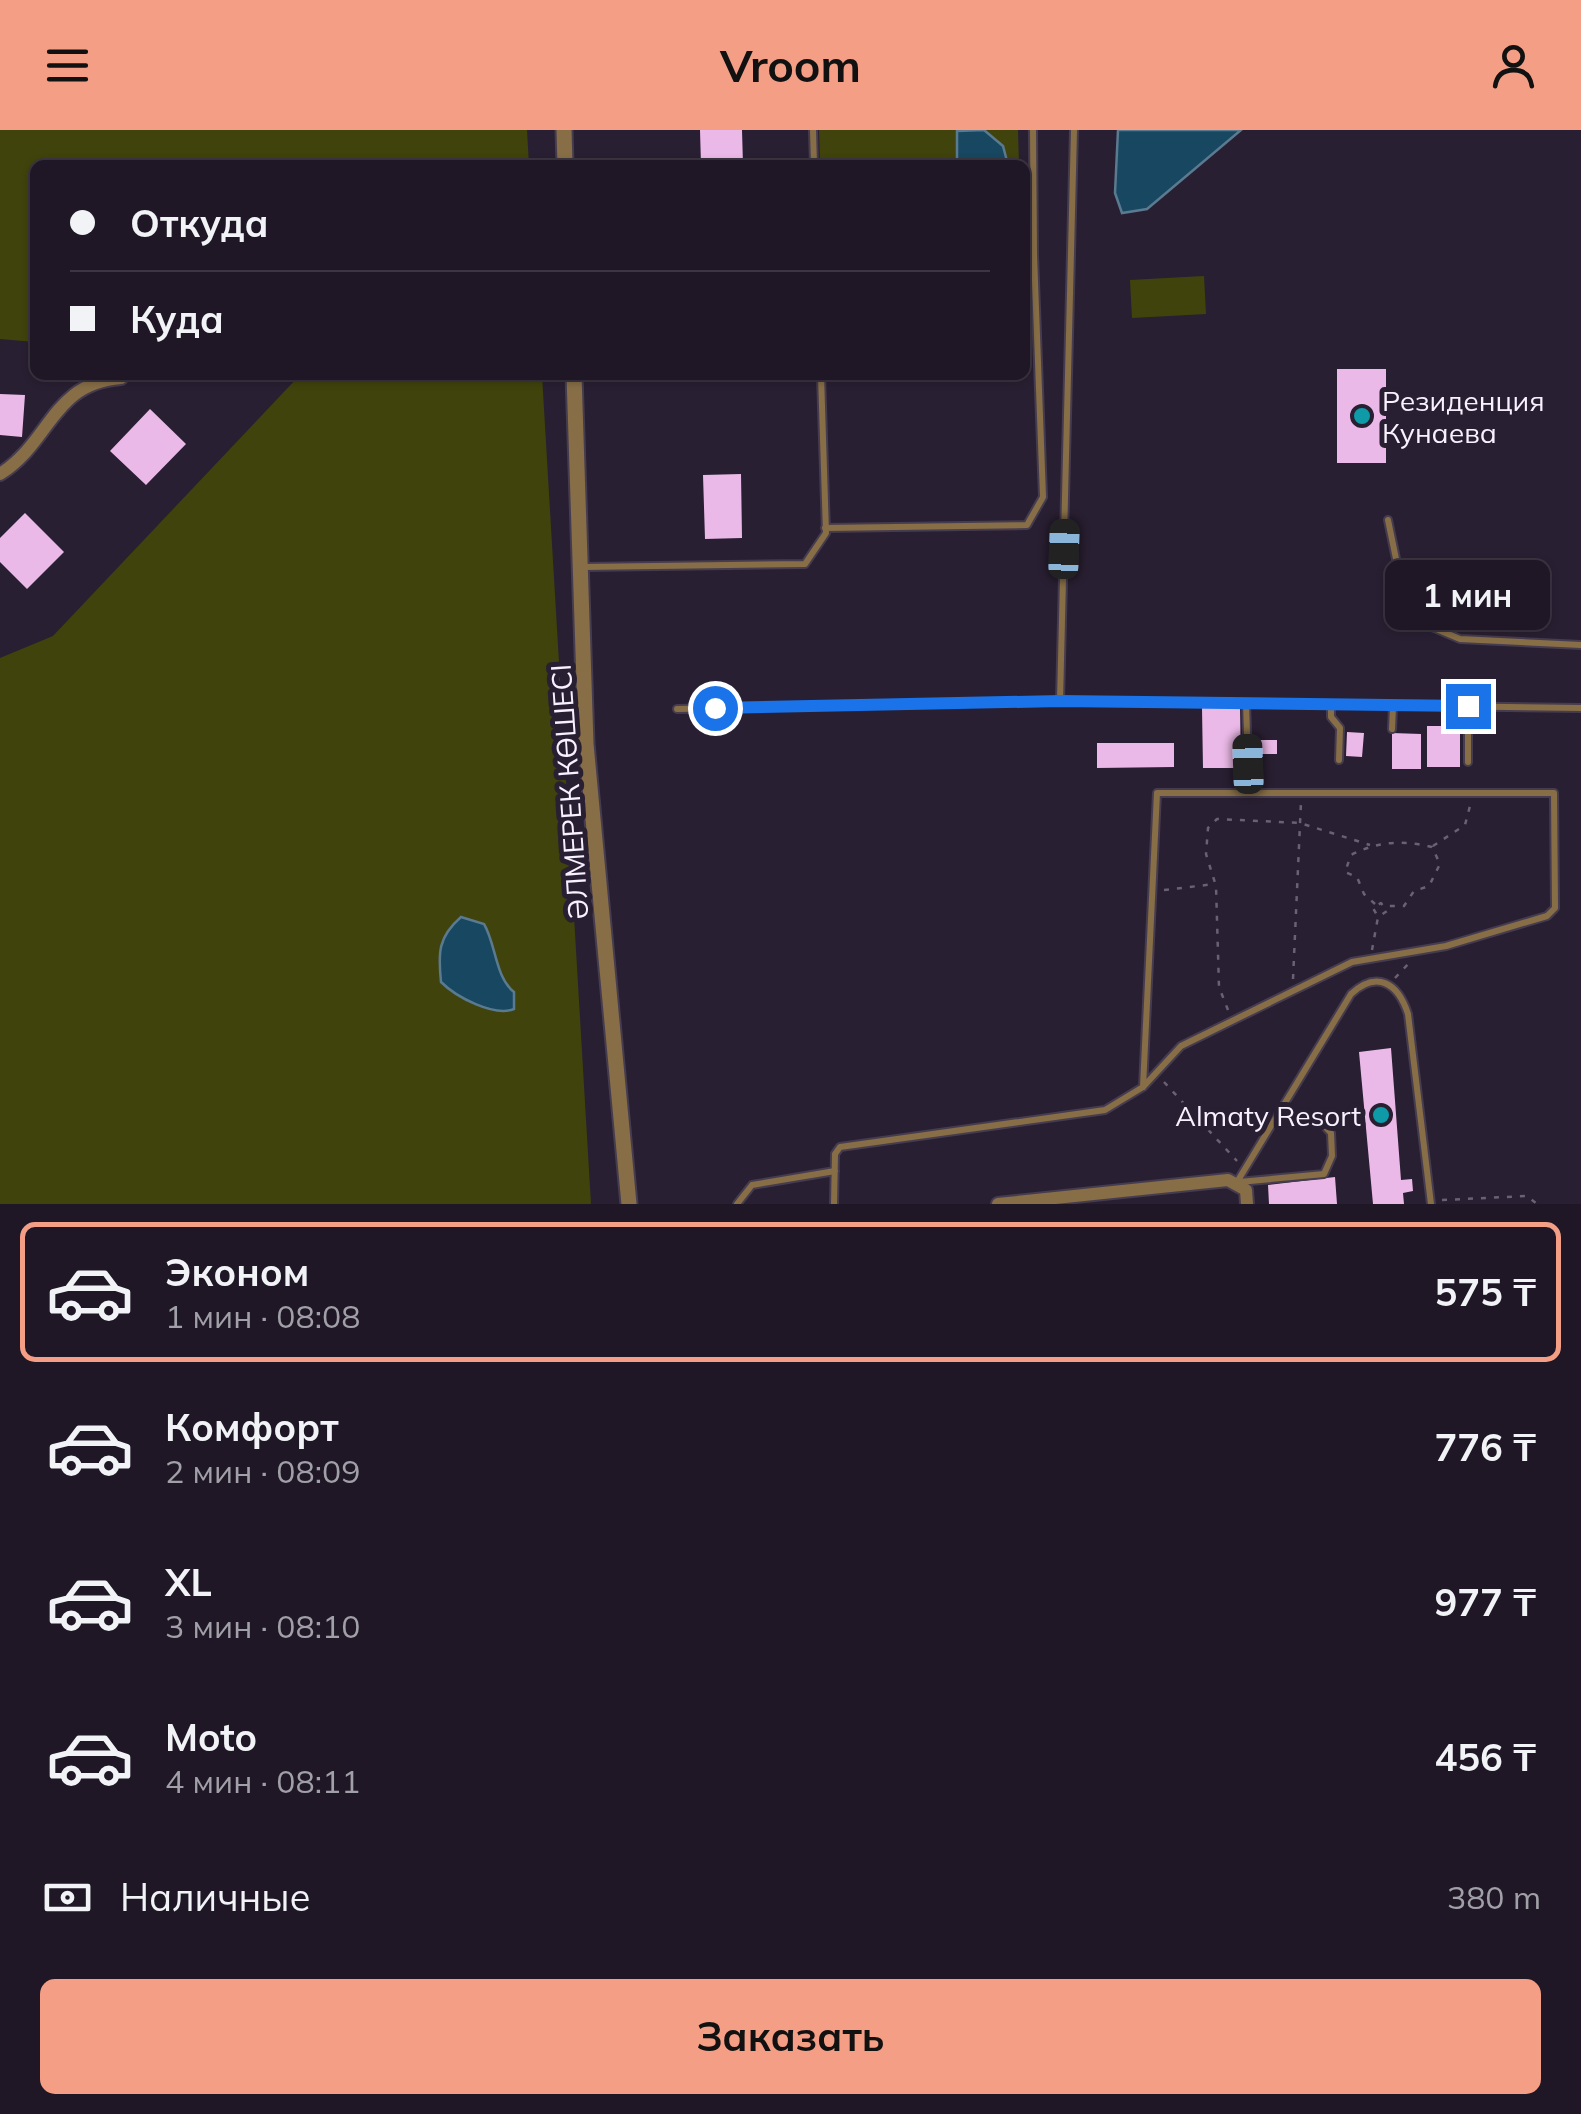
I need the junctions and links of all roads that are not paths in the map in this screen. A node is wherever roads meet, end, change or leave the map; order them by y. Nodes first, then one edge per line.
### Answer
1 (564, 130) edge
2 (812, 130) edge
3 (1033, 130) edge
4 (1074, 130) edge
5 (565, 160) edge
6 (814, 160) edge
7 (1030, 255) edge
8 (94, 380) edge
9 (574, 380) edge
10 (822, 380) edge
11 (0, 474) edge
12 (1388, 520) dead end
13 (825, 528) junction
14 (582, 567) junction
15 (1581, 645) edge
16 (1060, 701) junction
17 (1246, 704) junction
18 (1330, 704) junction
19 (1393, 705) junction
20 (1468, 706) junction
21 (1581, 708) edge
22 (677, 709) dead end
23 (1392, 729) dead end
24 (1339, 760) dead end
25 (1468, 762) dead end
26 (1248, 764) dead end
27 (1143, 1087) junction
28 (1279, 1112) junction
29 (834, 1171) junction
30 (1238, 1182) junction
31 (1430, 1202) edge
32 (630, 1204) edge
33 (737, 1204) edge
34 (834, 1204) edge
35 (998, 1204) edge
36 (1247, 1204) edge

1 - 5 street
2 - 6 lane
3 - 7 lane
4 - 16 lane
7 - 13 lane
8 - 11 street
9 - 14 street, ӘЛМЕРЕК КӨШЕСІ
10 - 13 lane
12 - 15 lane
13 - 14 lane
14 - 32 street, ӘЛМЕРЕК КӨШЕСІ
16 - 17 lane
16 - 22 lane
17 - 18 lane
17 - 26 lane
18 - 19 lane
18 - 24 lane
19 - 20 lane
19 - 23 lane
20 - 21 lane
20 - 25 lane
27 - 27 lane
27 - 29 lane
28 - 30 lane
28 - 30 lane
28 - 31 lane
29 - 33 lane
29 - 34 lane
30 - 35 street
30 - 36 street

